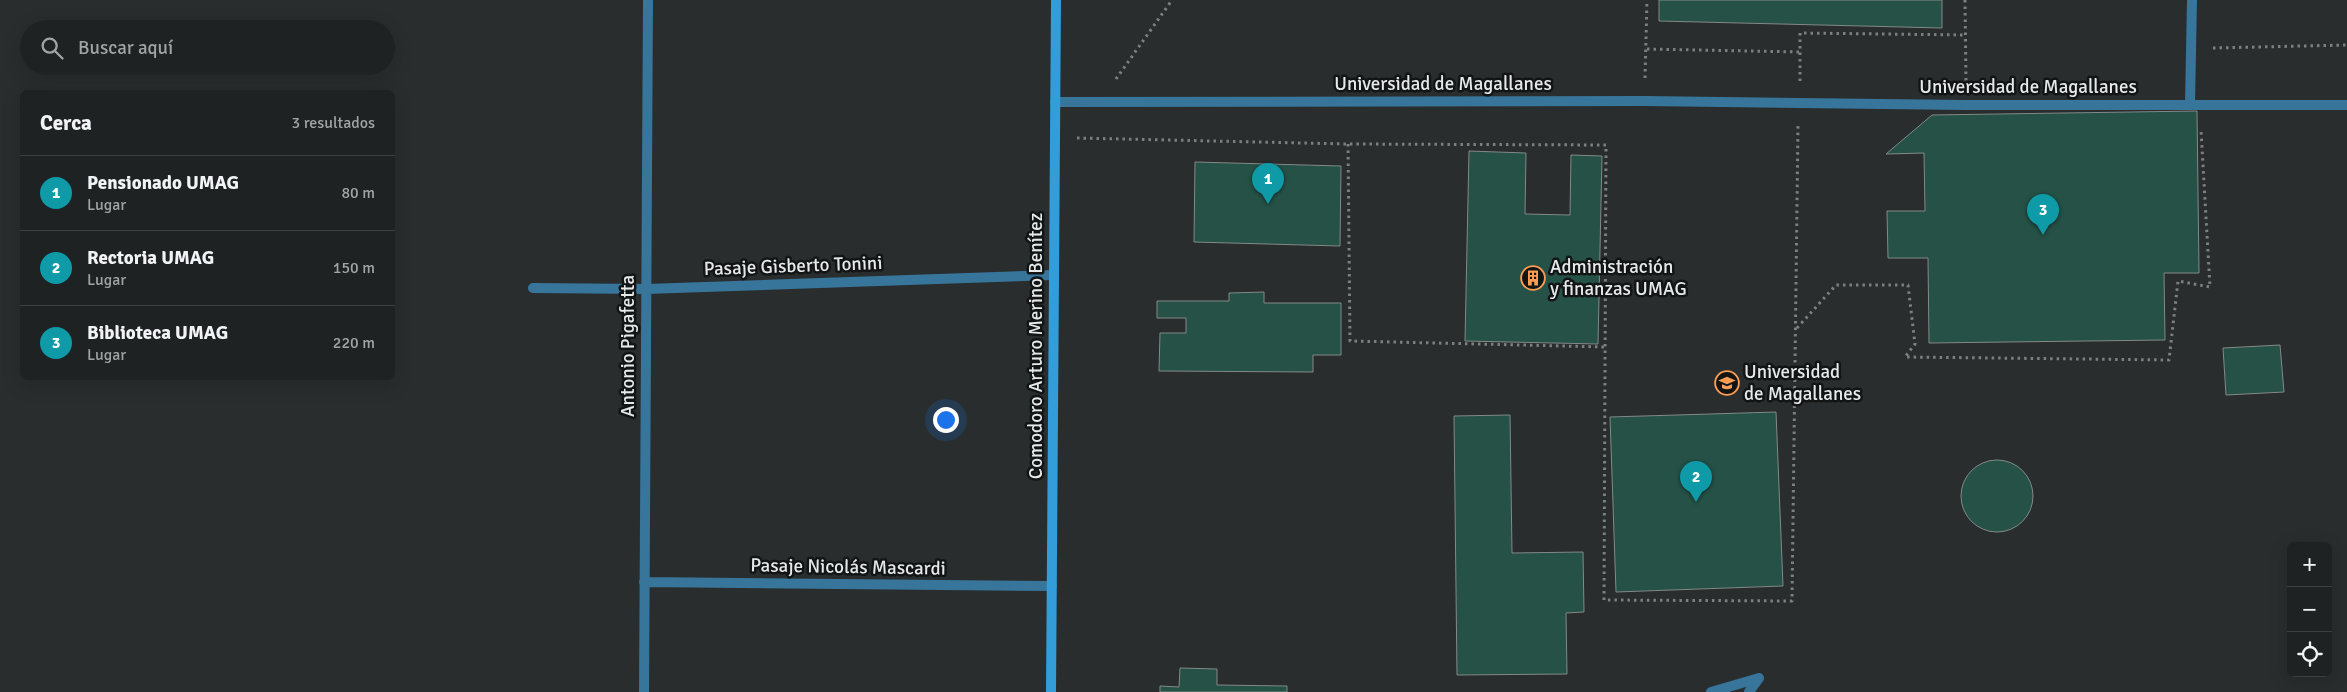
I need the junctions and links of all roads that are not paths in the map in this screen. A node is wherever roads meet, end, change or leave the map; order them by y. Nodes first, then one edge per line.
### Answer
1 (648, 0) edge
2 (1056, 0) edge
3 (2192, 0) edge
4 (1055, 102) junction
5 (2190, 104) junction
6 (2347, 105) edge
7 (1054, 275) junction
8 (533, 288) dead end
9 (646, 289) junction
10 (644, 582) junction
11 (1052, 586) junction
12 (644, 692) edge
13 (1051, 692) edge
14 (1711, 692) edge
15 (1749, 692) edge

1 - 9 street, Antonio Pigafetta
2 - 4 main road, Comodoro Arturo Merino Benítez
3 - 5 street
4 - 5 street, Universidad de Magallanes
4 - 7 main road, Comodoro Arturo Merino Benítez
5 - 6 street, Universidad de Magallanes
7 - 9 street, Pasaje Gisberto Tonini
7 - 11 main road, Comodoro Arturo Merino Benítez
8 - 9 street, Pasaje Gisberto Tonini
9 - 10 street, Antonio Pigafetta
10 - 11 street, Pasaje Nicolás Mascardi
10 - 12 street, Antonio Pigafetta
11 - 13 main road, Comodoro Arturo Merino Benítez
14 - 15 street

